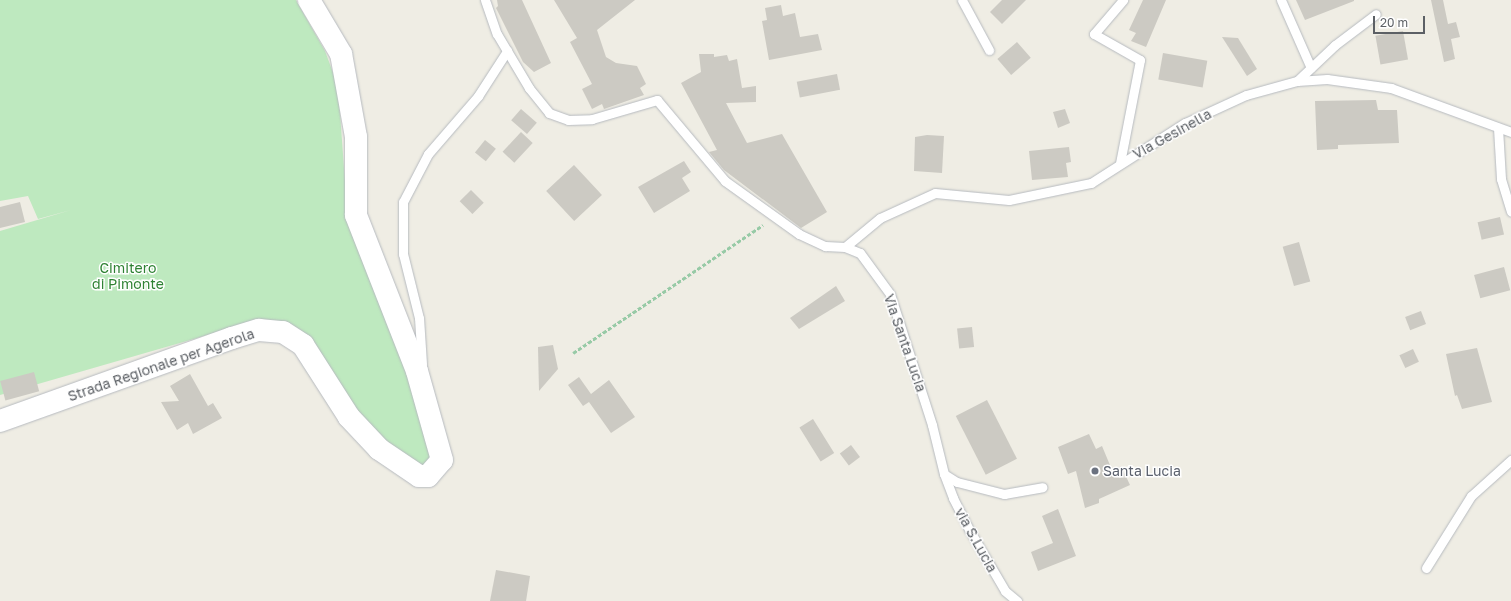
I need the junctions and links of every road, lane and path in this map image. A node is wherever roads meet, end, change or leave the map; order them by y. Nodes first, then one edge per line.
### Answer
1 (309, 0) edge
2 (485, 0) edge
3 (962, 0) edge
4 (1123, 0) edge
5 (1280, 0) edge
6 (1376, 14) dead end
7 (988, 50) dead end
8 (507, 51) junction
9 (1311, 68) junction
10 (1298, 81) junction
11 (1498, 128) junction
12 (1511, 132) edge
13 (1120, 163) junction
14 (1511, 212) edge
15 (776, 216) junction
16 (845, 248) junction
17 (573, 353) dead end
18 (425, 405) junction
19 (0, 421) edge
20 (1511, 460) edge
21 (944, 474) junction
22 (1042, 487) dead end
23 (1426, 568) dead end
24 (1017, 601) edge

1 - 18 main road
2 - 8 lane
3 - 7 lane
4 - 13 lane
5 - 9 lane
6 - 9 lane
8 - 15 lane, Via Santa Lucia
8 - 18 lane
9 - 10 lane
10 - 11 lane, Via Gesinella
10 - 13 lane, Via Gesinella
11 - 12 lane, Via Gesinella
11 - 14 lane
13 - 16 lane, Via Gesinella
15 - 16 lane, Via Santa Lucia
15 - 17 path
16 - 21 lane, Via Santa Lucia
18 - 19 main road, Strada Regionale per Agerola
20 - 23 lane
21 - 22 lane
21 - 24 lane, via S.Lucia

